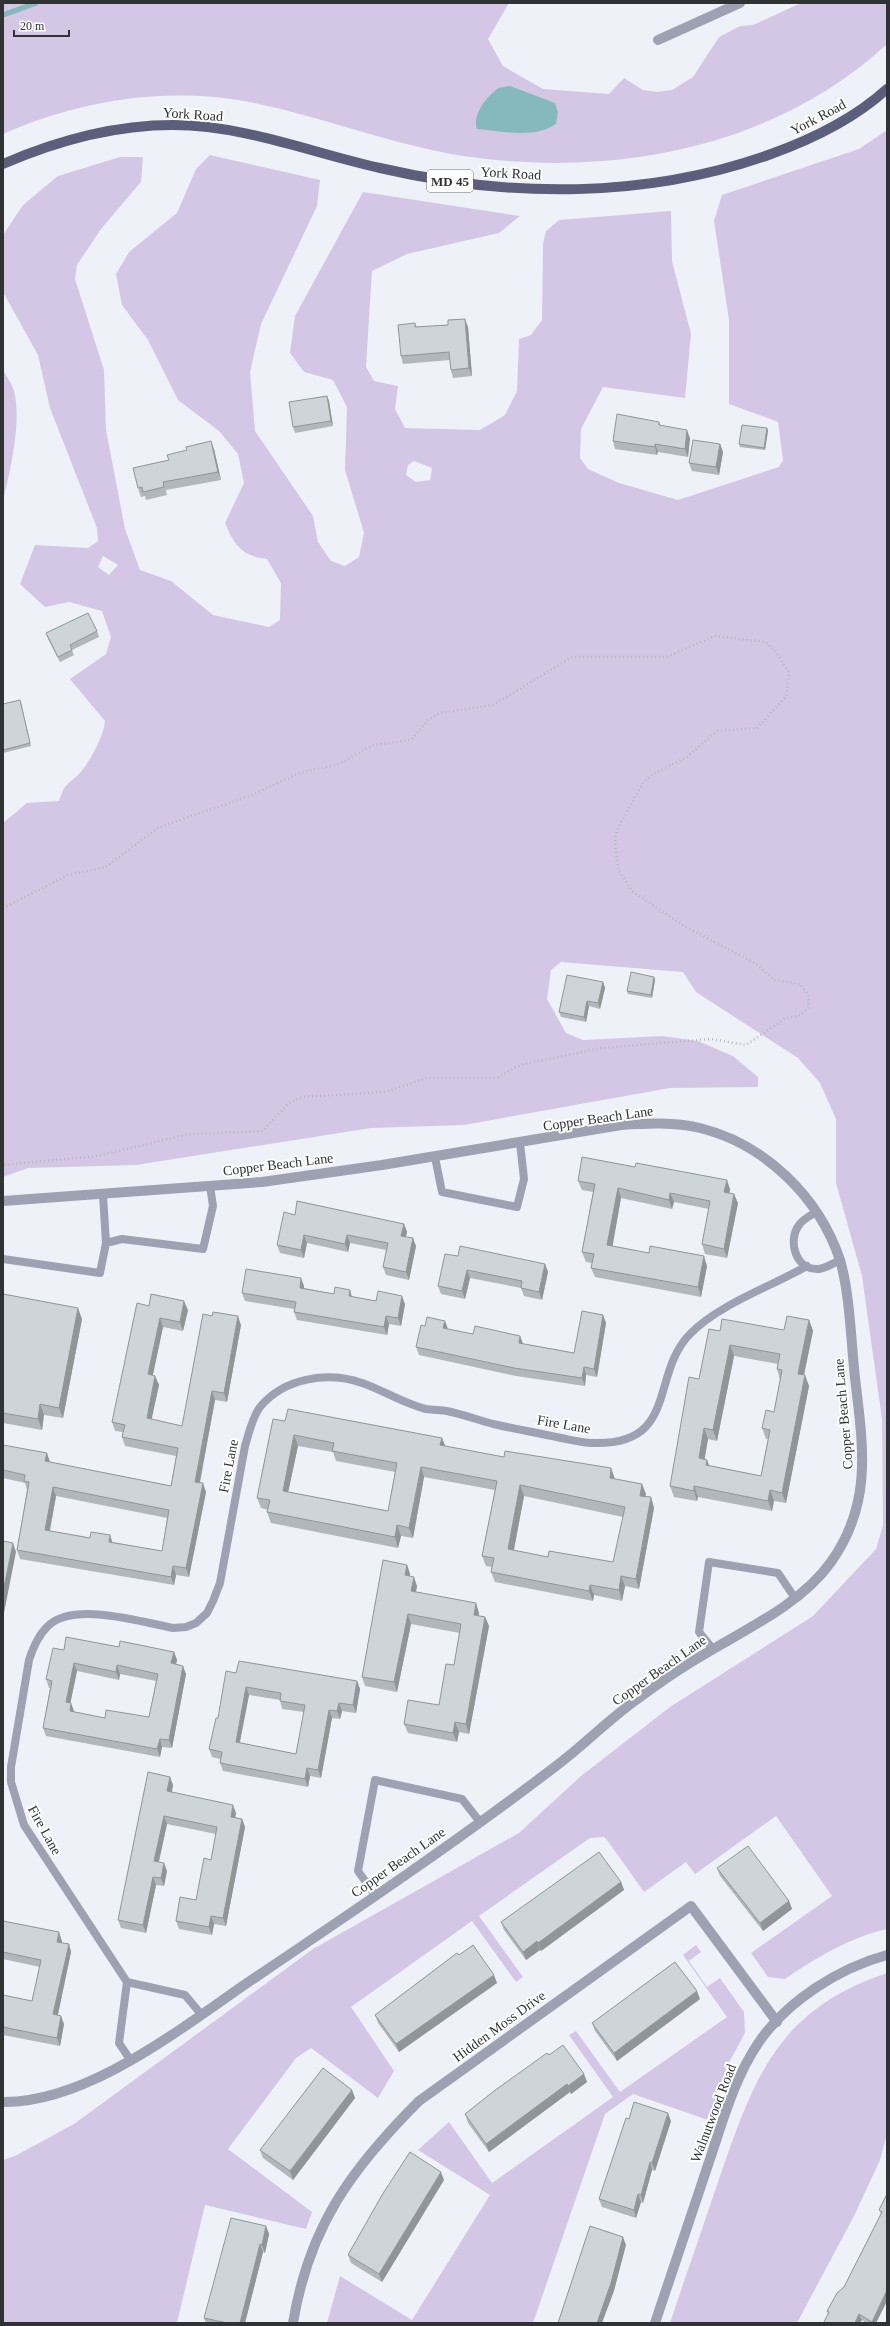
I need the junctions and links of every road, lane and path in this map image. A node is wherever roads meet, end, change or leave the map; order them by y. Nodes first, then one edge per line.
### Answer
1 (740, 3) edge
2 (658, 40) dead end
3 (887, 89) edge
4 (3, 164) edge
5 (3, 908) edge
6 (520, 1143) junction
7 (435, 1157) junction
8 (3, 1165) edge
9 (210, 1186) junction
10 (103, 1195) junction
11 (3, 1201) edge
12 (816, 1212) junction
13 (106, 1244) junction
14 (3, 1259) edge
15 (840, 1260) junction
16 (807, 1266) junction
17 (795, 1598) junction
18 (713, 1650) junction
19 (480, 1822) junction
20 (375, 1895) junction
21 (887, 1955) edge
22 (127, 1982) junction
23 (201, 2014) junction
24 (777, 2022) junction
25 (131, 2061) junction
26 (3, 2102) edge
27 (293, 2323) edge
28 (655, 2323) edge

1 - 2 street
3 - 4 main road, York Road / MD 45
5 - 8 path
6 - 7 street, Copper Beach Lane
6 - 7 lane
6 - 12 street, Copper Beach Lane
7 - 9 street, Copper Beach Lane
9 - 10 street, Copper Beach Lane
9 - 13 lane
10 - 11 street, Copper Beach Lane
10 - 13 lane
12 - 15 street, Copper Beach Lane
12 - 16 lane
13 - 14 lane
15 - 16 lane
15 - 17 street, Copper Beach Lane
16 - 22 lane, Fire Lane
17 - 18 street, Copper Beach Lane
17 - 18 lane
18 - 19 street, Copper Beach Lane
19 - 20 street, Copper Beach Lane
19 - 20 lane
20 - 23 street, Copper Beach Lane
21 - 24 street, Walnutwood Road
22 - 23 lane
22 - 25 lane
23 - 25 street, Copper Beach Lane
24 - 27 street, Hidden Moss Drive
24 - 28 street, Walnutwood Road
25 - 26 street, Copper Beach Lane

